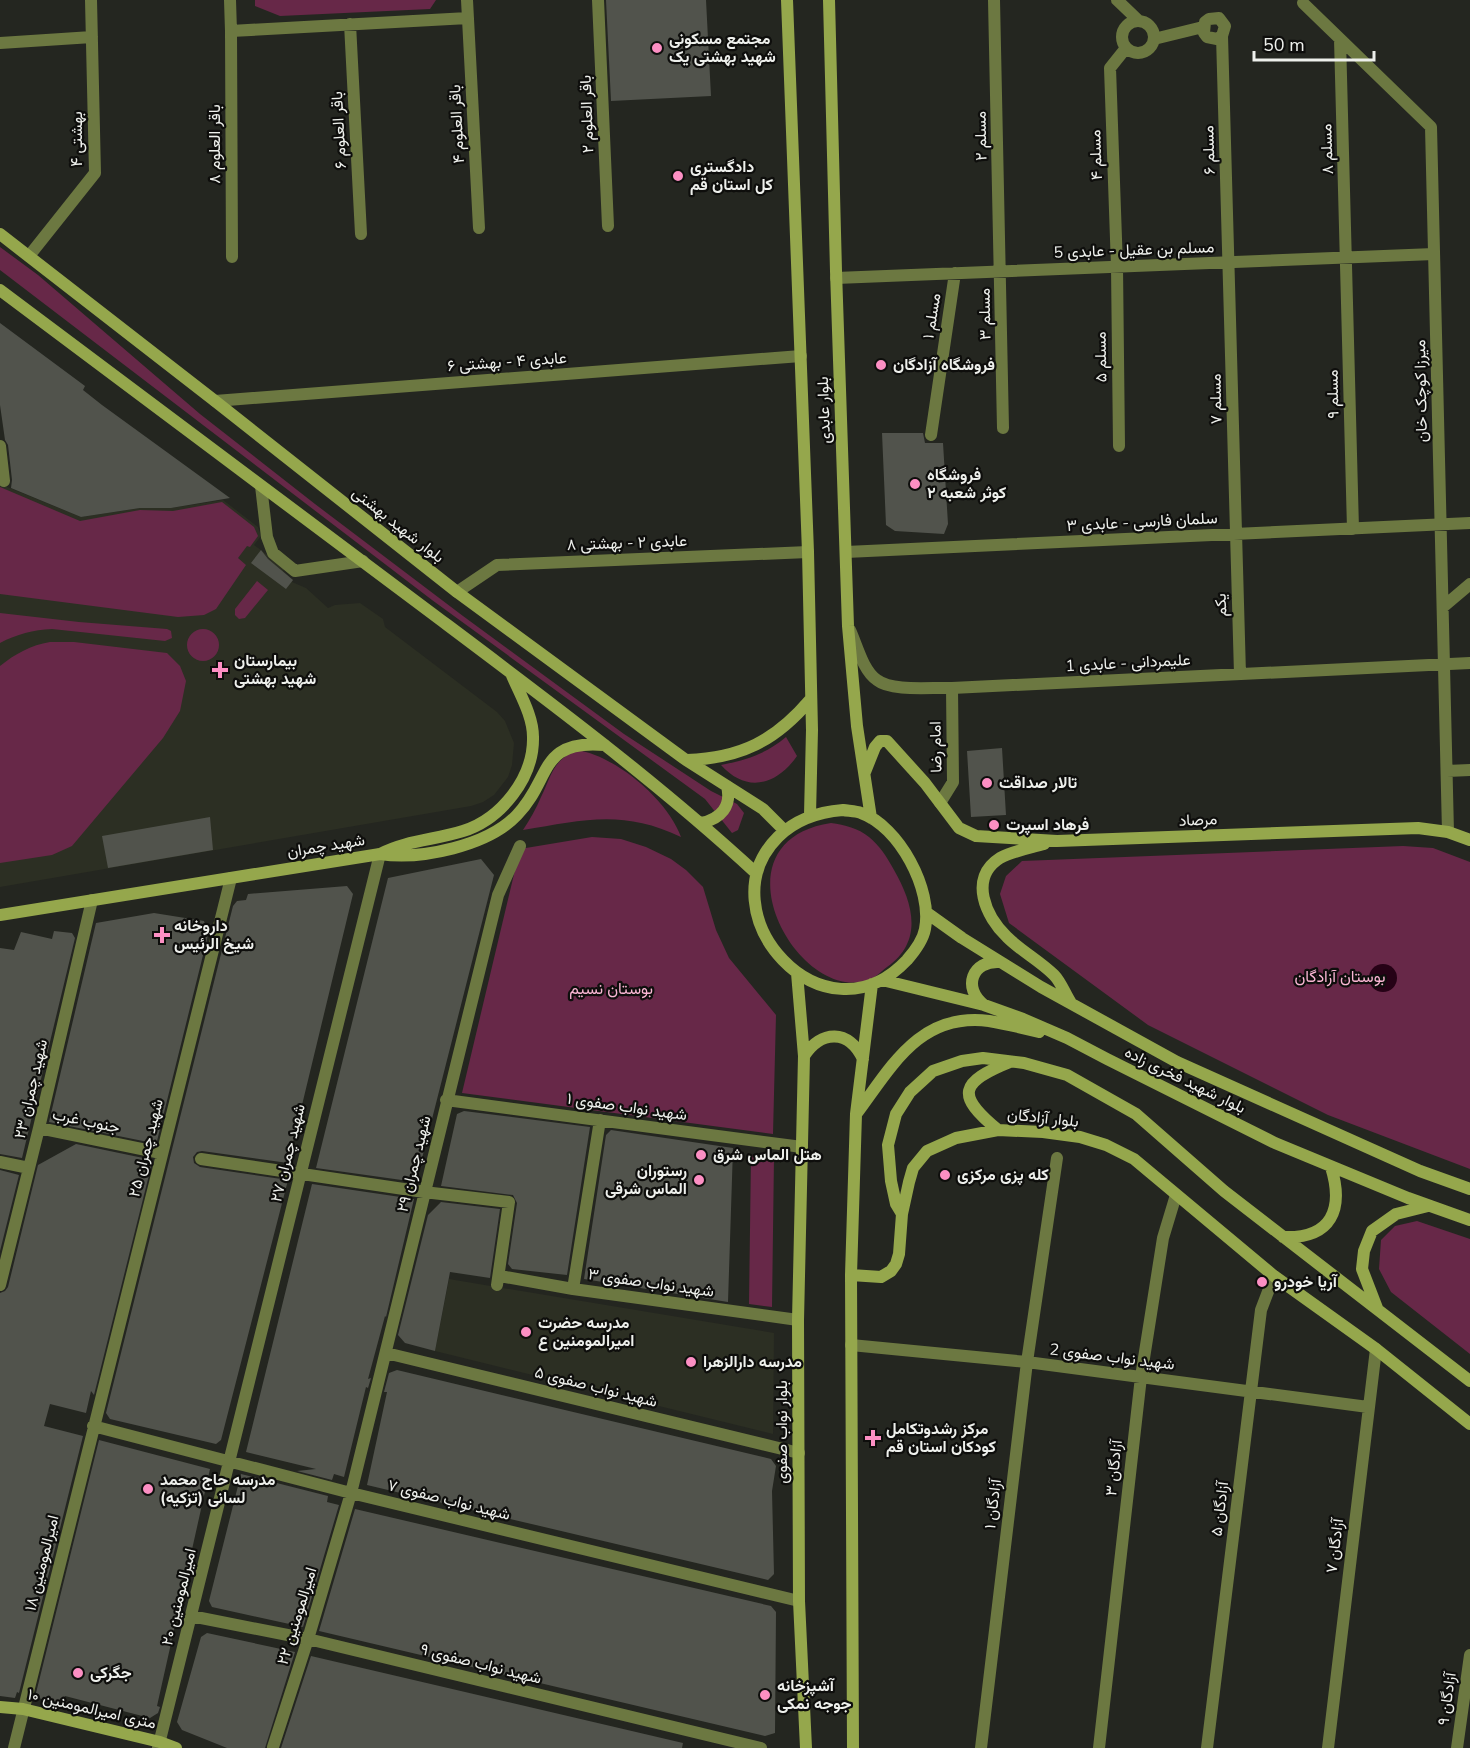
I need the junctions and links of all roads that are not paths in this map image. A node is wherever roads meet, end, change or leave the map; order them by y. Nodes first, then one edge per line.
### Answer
1 (91, 0) edge
2 (230, 0) edge
3 (467, 0) edge
4 (598, 0) edge
5 (787, 0) edge
6 (829, 0) edge
7 (994, 0) edge
8 (1116, 0) edge
9 (1303, 3) dead end
10 (468, 18) junction
11 (1138, 21) junction
12 (350, 24) junction
13 (1203, 27) junction
14 (231, 31) junction
15 (1222, 36) junction
16 (92, 37) junction
17 (1154, 39) junction
18 (1340, 39) junction
19 (0, 43) edge
20 (1126, 48) junction
21 (608, 226) dead end
22 (479, 228) dead end
23 (0, 234) edge
24 (361, 234) dead end
25 (1434, 254) junction
26 (29, 256) junction
27 (232, 257) dead end
28 (1346, 257) junction
29 (1230, 262) junction
30 (1116, 267) junction
31 (1000, 272) junction
32 (955, 273) junction
33 (836, 278) junction
34 (0, 290) edge
35 (801, 356) junction
36 (215, 401) junction
37 (1003, 428) dead end
38 (931, 435) dead end
39 (0, 446) edge
40 (1119, 446) dead end
41 (4, 481) dead end
42 (261, 486) junction
43 (1470, 523) edge
44 (1441, 525) junction
45 (1353, 529) junction
46 (1235, 534) junction
47 (808, 552) junction
48 (846, 552) junction
49 (363, 561) junction
50 (1470, 584) edge
51 (456, 592) junction
52 (1443, 607) junction
53 (848, 626) junction
54 (1470, 663) edge
55 (1444, 665) junction
56 (510, 672) junction
57 (1240, 674) junction
58 (952, 688) junction
59 (810, 700) junction
60 (605, 745) junction
61 (686, 760) junction
62 (1470, 770) edge
63 (1447, 771) junction
64 (865, 772) junction
65 (727, 786) junction
66 (940, 803) junction
67 (810, 816) junction
68 (871, 818) junction
69 (701, 823) junction
70 (784, 830) junction
71 (1448, 832) junction
72 (1470, 840) edge
73 (1057, 841) junction
74 (520, 846) dead end
75 (380, 854) junction
76 (756, 873) junction
77 (231, 878) junction
78 (92, 900) junction
79 (927, 913) junction
80 (0, 915) edge
81 (1000, 962) junction
82 (797, 973) junction
83 (877, 982) junction
84 (1071, 1004) junction
85 (984, 1005) junction
86 (1067, 1038) junction
87 (804, 1056) junction
88 (864, 1060) junction
89 (1011, 1062) junction
90 (446, 1100) junction
91 (856, 1114) junction
92 (600, 1120) junction
93 (39, 1128) junction
94 (998, 1130) junction
95 (802, 1147) junction
96 (161, 1153) junction
97 (1058, 1158) dead end
98 (201, 1159) dead end
99 (0, 1162) edge
100 (1331, 1167) junction
101 (29, 1168) junction
102 (300, 1174) junction
103 (1470, 1189) edge
104 (424, 1192) junction
105 (1176, 1195) junction
106 (1430, 1205) junction
107 (902, 1214) junction
108 (1470, 1220) edge
109 (1283, 1238) junction
110 (851, 1275) junction
111 (1274, 1276) junction
112 (0, 1285) edge
113 (573, 1289) junction
114 (1379, 1312) junction
115 (798, 1320) junction
116 (851, 1345) junction
117 (1376, 1349) junction
118 (386, 1353) junction
119 (1027, 1362) junction
120 (1140, 1377) junction
121 (1470, 1381) edge
122 (1251, 1391) junction
123 (1368, 1407) junction
124 (1470, 1424) edge
125 (93, 1426) junction
126 (799, 1453) junction
127 (229, 1460) junction
128 (351, 1493) junction
129 (799, 1601) junction
130 (192, 1616) junction
131 (308, 1639) junction
132 (1470, 1655) edge
133 (0, 1707) edge
134 (23, 1709) junction
135 (159, 1745) edge
136 (273, 1747) edge
137 (14, 1748) edge
138 (176, 1748) edge
139 (761, 1748) edge
140 (806, 1748) edge
141 (853, 1748) edge
142 (981, 1748) edge
143 (1100, 1748) edge
144 (1207, 1748) edge
145 (1328, 1748) edge
146 (1457, 1748) edge

1 - 16 street, بهشتی ۴
2 - 14 street, باقر العلوم ۸
3 - 10 street, باقر العلوم ۴
4 - 21 street, باقر العلوم ۲
5 - 35 main road, بلوار عابدی
6 - 33 main road, بلوار عابدی
7 - 31 street, مسلم ۲
8 - 11 street
9 - 18 street, میرزا کوچک خان
10 - 12 street
10 - 22 street, باقر العلوم ۴
11 - 17 street
11 - 20 street
12 - 14 street
12 - 24 street, باقر العلوم ۶
13 - 15 street
13 - 15 street
13 - 17 street
14 - 27 street, باقر العلوم ۸
15 - 29 street, مسلم ۶
16 - 19 street
16 - 26 street, بهشتی ۴
17 - 20 street
18 - 25 street, میرزا کوچک خان
18 - 28 street, مسلم ۸
20 - 30 street, مسلم ۴
23 - 26 main road, بلوار شهید بهشتی
25 - 28 street, مسلم بن عقیل - عابدی 5
25 - 44 street, میرزا کوچک خان
26 - 36 main road, بلوار شهید بهشتی
28 - 29 street, مسلم بن عقیل - عابدی 5
28 - 45 street, مسلم ۹
29 - 30 street, مسلم بن عقیل - عابدی 5
29 - 46 street, مسلم ۷
30 - 31 street, مسلم بن عقیل - عابدی 5
30 - 40 street, مسلم ۵
31 - 32 street, مسلم بن عقیل - عابدی 5
31 - 37 street, مسلم ۳
32 - 33 street, مسلم بن عقیل - عابدی 5
32 - 38 street, مسلم ۱
33 - 48 main road, بلوار عابدی
34 - 42 main road
35 - 36 street, عابدی ۴ - بهشتی ۶
35 - 47 main road, بلوار عابدی
36 - 51 main road, بلوار شهید بهشتی
39 - 41 street
42 - 49 main road
42 - 49 street
43 - 44 street, سلمان فارسی - عابدی ۳
44 - 45 street, سلمان فارسی - عابدی ۳
44 - 52 street, میرزا کوچک خان
45 - 46 street, سلمان فارسی - عابدی ۳
46 - 48 street, سلمان فارسی - عابدی ۳
46 - 57 street, یکم
47 - 51 street, عابدی ۲ - بهشتی ۸
47 - 59 main road, بلوار عابدی
48 - 53 main road, بلوار عابدی
49 - 56 main road
50 - 52 street
51 - 61 main road, بلوار شهید بهشتی
52 - 55 street, میرزا کوچک خان
53 - 58 street, علیمردانی - عابدی 1
53 - 64 main road, بلوار عابدی
54 - 55 street, علیمردانی - عابدی 1
55 - 57 street, علیمردانی - عابدی 1
55 - 63 street, میرزا کوچک خان
56 - 60 main road
56 - 75 main road, شهید چمران
57 - 58 street, علیمردانی - عابدی 1
58 - 66 street, امام رضا
59 - 61 main road
59 - 67 main road, بلوار عابدی
60 - 69 main road
60 - 75 main road
61 - 65 main road, بلوار شهید بهشتی
62 - 63 street
63 - 71 street, میرزا کوچک خان
64 - 66 main road, مرصاد
64 - 68 main road, بلوار عابدی
65 - 69 main road
65 - 70 main road, بلوار شهید بهشتی
66 - 73 main road, مرصاد
67 - 68 main road
67 - 70 main road
68 - 79 main road
69 - 76 main road
70 - 76 main road
71 - 72 main road, مرصاد
71 - 73 main road, مرصاد
73 - 84 main road
74 - 90 street, شهید چمران ۲۹
75 - 77 main road, شهید چمران
75 - 102 street, شهید چمران ۲۷
76 - 82 main road
77 - 78 main road, شهید چمران
77 - 96 street, شهید چمران ۲۵
78 - 80 main road, شهید چمران
78 - 93 street, شهید چمران ۲۳
79 - 81 main road, بلوار شهید فخری زاده
79 - 83 main road
81 - 84 main road, بلوار شهید فخری زاده
81 - 85 main road
82 - 83 main road
82 - 87 main road, بلوار نواب صفوی
83 - 85 main road, بلوار شهید فخری زاده
83 - 88 main road
84 - 103 main road, بلوار شهید فخری زاده
85 - 86 main road, بلوار شهید فخری زاده
86 - 91 main road
86 - 100 main road, بلوار شهید فخری زاده
87 - 88 main road
87 - 95 main road, بلوار نواب صفوی
88 - 91 main road
89 - 94 main road
89 - 107 main road
89 - 109 main road
90 - 92 street, شهید نواب صفوی ۱
90 - 104 street, شهید چمران ۲۹
91 - 110 main road
92 - 95 street, شهید نواب صفوی ۱
92 - 113 street
93 - 96 street, جنوب غرب
93 - 101 street, شهید چمران ۲۳
94 - 105 main road, بلوار آزادگان
94 - 107 main road, بلوار آزادگان
95 - 115 main road, بلوار نواب صفوی
96 - 125 street, شهید چمران ۲۵
97 - 119 street, آزادگان ۱
98 - 102 street
99 - 101 street
100 - 106 main road, بلوار شهید فخری زاده
100 - 109 main road
101 - 112 street, شهید چمران ۲۳
102 - 104 street
102 - 127 street, شهید چمران ۲۷
104 - 113 street, شهید نواب صفوی ۳
104 - 118 street, شهید چمران ۲۹
105 - 111 main road, بلوار آزادگان
105 - 120 street, آزادگان ۳
106 - 108 main road, بلوار شهید فخری زاده
106 - 114 main road
107 - 110 main road
109 - 114 main road
110 - 116 main road
111 - 117 main road, بلوار آزادگان
111 - 122 street, آزادگان ۵
113 - 115 street, شهید نواب صفوی ۳
114 - 121 main road
115 - 126 main road, بلوار نواب صفوی
116 - 119 street, شهید نواب صفوی 2
116 - 141 main road
117 - 123 street, آزادگان ۷
117 - 124 main road, بلوار آزادگان
118 - 126 street, شهید نواب صفوی ۵
118 - 128 street, شهید چمران ۲۹
119 - 120 street, شهید نواب صفوی 2
119 - 142 street, آزادگان ۱
120 - 122 street, شهید نواب صفوی 2
120 - 143 street, آزادگان ۳
122 - 123 street, شهید نواب صفوی 2
122 - 144 street, آزادگان ۵
123 - 145 street, آزادگان ۷
125 - 127 street, شهید نواب صفوی ۷
125 - 134 street, امیرالمومنین ۱۸
126 - 129 main road, بلوار نواب صفوی
127 - 128 street, شهید نواب صفوی ۷
127 - 130 street, امیرالمومنین ۲۰
128 - 129 street, شهید نواب صفوی ۷
128 - 131 street, امیرالمومنین ۲۲
129 - 140 main road, بلوار نواب صفوی
130 - 131 street, شهید نواب صفوی ۹
130 - 135 street, امیرالمومنین ۲۰
131 - 136 street, امیرالمومنین ۲۲
131 - 139 street, شهید نواب صفوی ۹
132 - 146 street, آزادگان ۹
133 - 134 main road, ۱۰ متری امیرالمومنین
134 - 135 main road, ۱۰ متری امیرالمومنین
134 - 137 street, امیرالمومنین ۱۸
135 - 138 main road, ۱۰ متری امیرالمومنین

